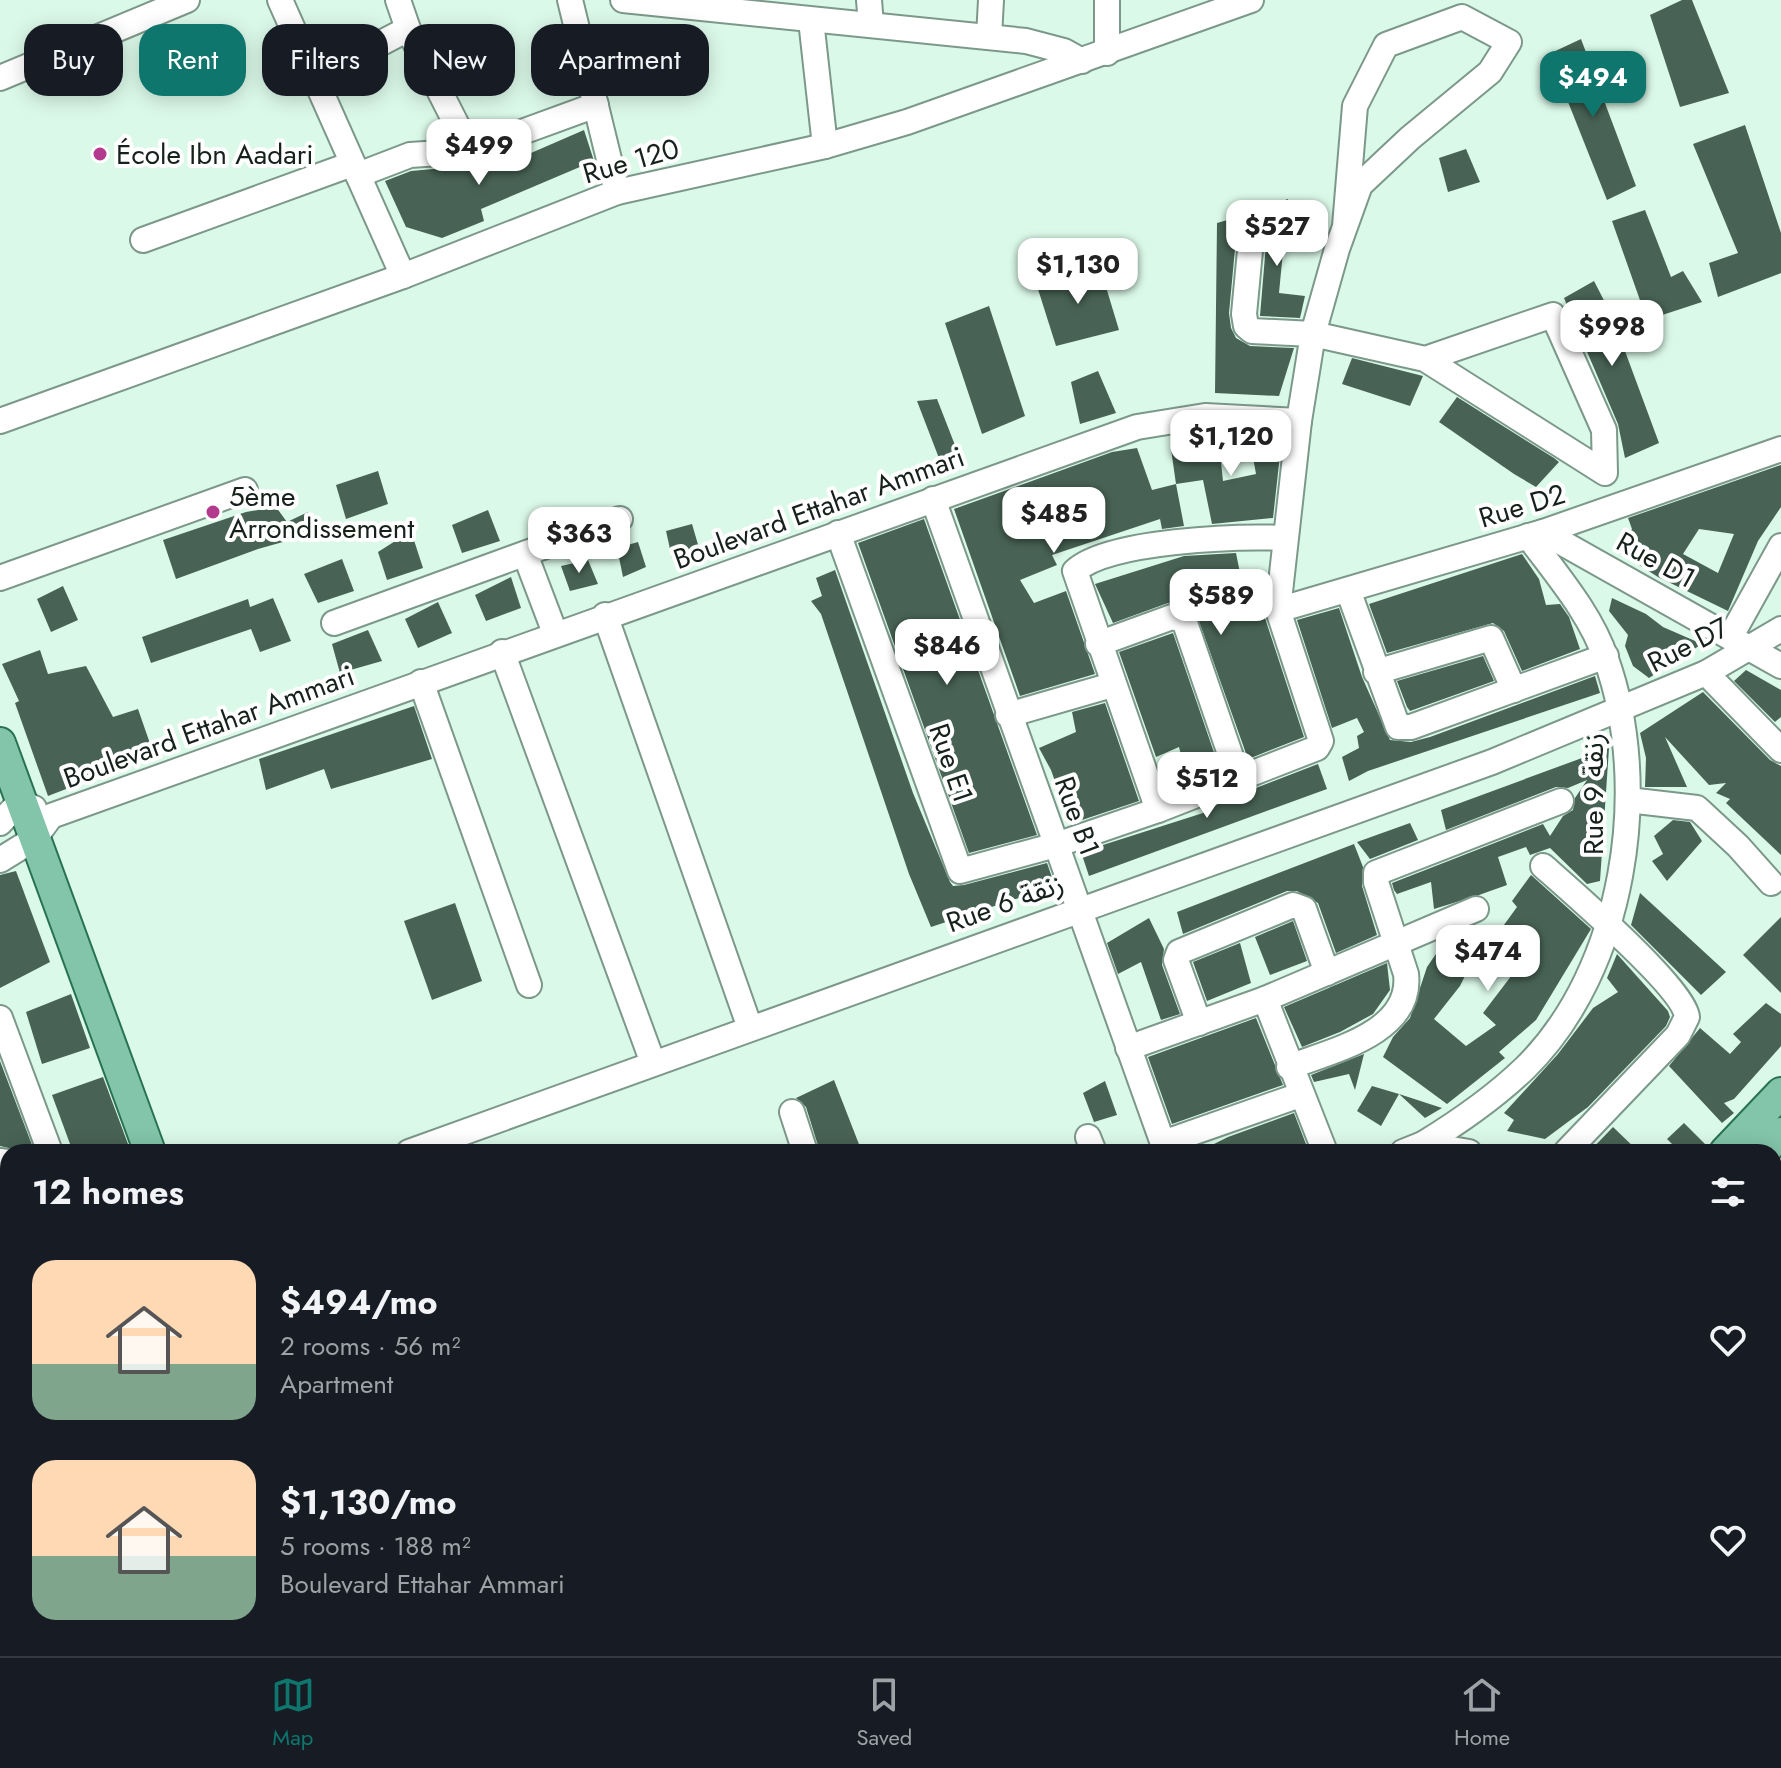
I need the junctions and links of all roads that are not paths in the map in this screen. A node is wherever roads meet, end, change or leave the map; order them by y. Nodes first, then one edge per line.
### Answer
1 (187, 0) edge
2 (280, 0) edge
3 (398, 0) edge
4 (570, 0) edge
5 (623, 0) edge
6 (869, 0) edge
7 (991, 0) edge
8 (1107, 0) edge
9 (1251, 0) edge
10 (733, 6) edge
11 (1197, 10) edge
12 (811, 20) junction
13 (290, 24) edge
14 (406, 24) edge
15 (871, 25) junction
16 (989, 37) junction
17 (1107, 53) junction
18 (1082, 61) junction
19 (0, 78) edge
20 (322, 96) edge
21 (442, 96) edge
22 (596, 105) junction
23 (825, 146) junction
24 (470, 151) junction
25 (355, 169) junction
26 (617, 192) junction
27 (1253, 219) dead end
28 (1345, 226) junction
29 (143, 240) dead end
30 (403, 276) junction
31 (1313, 334) junction
32 (1425, 359) junction
33 (0, 421) edge
34 (1299, 421) junction
35 (1781, 449) edge
36 (245, 490) dead end
37 (933, 499) junction
38 (620, 519) dead end
39 (838, 533) junction
40 (1535, 534) junction
41 (1285, 538) junction
42 (1781, 546) edge
43 (525, 554) junction
44 (0, 578) edge
45 (1348, 590) junction
46 (1278, 610) junction
47 (605, 615) junction
48 (334, 623) dead end
49 (1781, 629) edge
50 (555, 633) junction
51 (1740, 642) junction
52 (1098, 644) junction
53 (502, 652) junction
54 (1606, 656) junction
55 (1781, 666) edge
56 (1376, 672) junction
57 (1706, 673) junction
58 (421, 682) junction
59 (1112, 685) junction
60 (1514, 690) junction
61 (1621, 711) junction
62 (1008, 715) junction
63 (0, 743) edge
64 (1781, 750) edge
65 (1239, 780) junction
66 (1628, 800) junction
67 (1561, 801) dead end
68 (1158, 810) junction
69 (10, 813) edge
70 (42, 827) junction
71 (1056, 845) junction
72 (0, 860) edge
73 (1543, 866) dead end
74 (1771, 883) dead end
75 (1079, 909) junction
76 (1476, 909) dead end
77 (1608, 925) junction
78 (1395, 945) junction
79 (1327, 973) junction
80 (529, 985) dead end
81 (1265, 999) junction
82 (0, 1018) edge
83 (1199, 1023) junction
84 (750, 1028) junction
85 (1128, 1048) junction
86 (653, 1063) junction
87 (1289, 1067) junction
88 (1781, 1093) edge
89 (1300, 1095) junction
90 (792, 1112) dead end
91 (47, 1144) edge
92 (147, 1144) edge
93 (431, 1144) edge
94 (802, 1144) edge
95 (1163, 1144) edge
96 (1174, 1144) edge
97 (1321, 1144) edge
98 (1420, 1144) edge
99 (1574, 1144) edge
100 (1733, 1144) edge

1 - 19 street
2 - 13 street
3 - 14 street
4 - 22 street
5 - 10 street
6 - 15 street
7 - 16 street
8 - 17 street
9 - 11 street, Rue 120
10 - 12 street
11 - 17 street, Rue 120
12 - 15 street
12 - 23 street
15 - 16 street
16 - 18 street
17 - 18 street, Rue 120
18 - 23 street, Rue 120
20 - 25 street
21 - 24 street
22 - 24 street
22 - 26 street
23 - 26 street, Rue 120
24 - 25 street
25 - 29 street
25 - 30 street
26 - 30 street, Rue 120
27 - 31 street
28 - 28 street
28 - 31 street
30 - 33 street, Rue 120
31 - 32 street
31 - 34 street
32 - 32 street
34 - 37 street, Boulevard Ettahar Ammari
34 - 41 street
35 - 40 street, Rue D2
36 - 44 street
37 - 39 street, Boulevard Ettahar Ammari
37 - 62 street, Rue B1
38 - 43 street
39 - 47 street, Boulevard Ettahar Ammari
39 - 71 street, Rue E1
40 - 45 street, Rue D2
40 - 51 street, Rue D1
40 - 54 street, Rue 9 زنقة
41 - 46 street
41 - 52 street
42 - 51 street
43 - 48 street
43 - 50 street
45 - 46 street, Rue D2
45 - 56 street
46 - 65 street
47 - 50 street, Boulevard Ettahar Ammari
47 - 84 street
49 - 51 street, Rue D7
50 - 53 street, Boulevard Ettahar Ammari
51 - 55 street, Rue D1
51 - 57 street, Rue D7
52 - 59 street
52 - 65 street
53 - 58 street, Boulevard Ettahar Ammari
53 - 86 street
54 - 60 street
54 - 61 street, Rue 9 زنقة
56 - 60 street
56 - 60 street
57 - 61 street, Rue D7
57 - 64 street
58 - 70 street, Boulevard Ettahar Ammari
58 - 80 street
59 - 62 street
59 - 68 street
61 - 66 street, Rue 9 زنقة
61 - 75 street, Rue 6 زنقة
62 - 71 street, Rue B1
63 - 69 main road
65 - 68 street
66 - 74 street
66 - 77 street, Rue 9 زنقة
67 - 78 street
68 - 71 street
69 - 70 main road
70 - 72 street, Boulevard Ettahar Ammari
70 - 92 main road
71 - 75 street, Rue B1
73 - 77 street
75 - 84 street, Rue 6 زنقة
75 - 85 street, Rue B1
76 - 78 street
77 - 98 street, Rue 9 زنقة
77 - 99 street
78 - 79 street
78 - 87 street
79 - 81 street
79 - 83 street
81 - 83 street
81 - 87 street
82 - 91 street
83 - 85 street
84 - 86 street, Rue 6 زنقة
85 - 95 street, Rue B1
86 - 93 street, Rue 6 زنقة
87 - 89 street
88 - 100 main road
89 - 96 street
89 - 97 street
90 - 94 street

